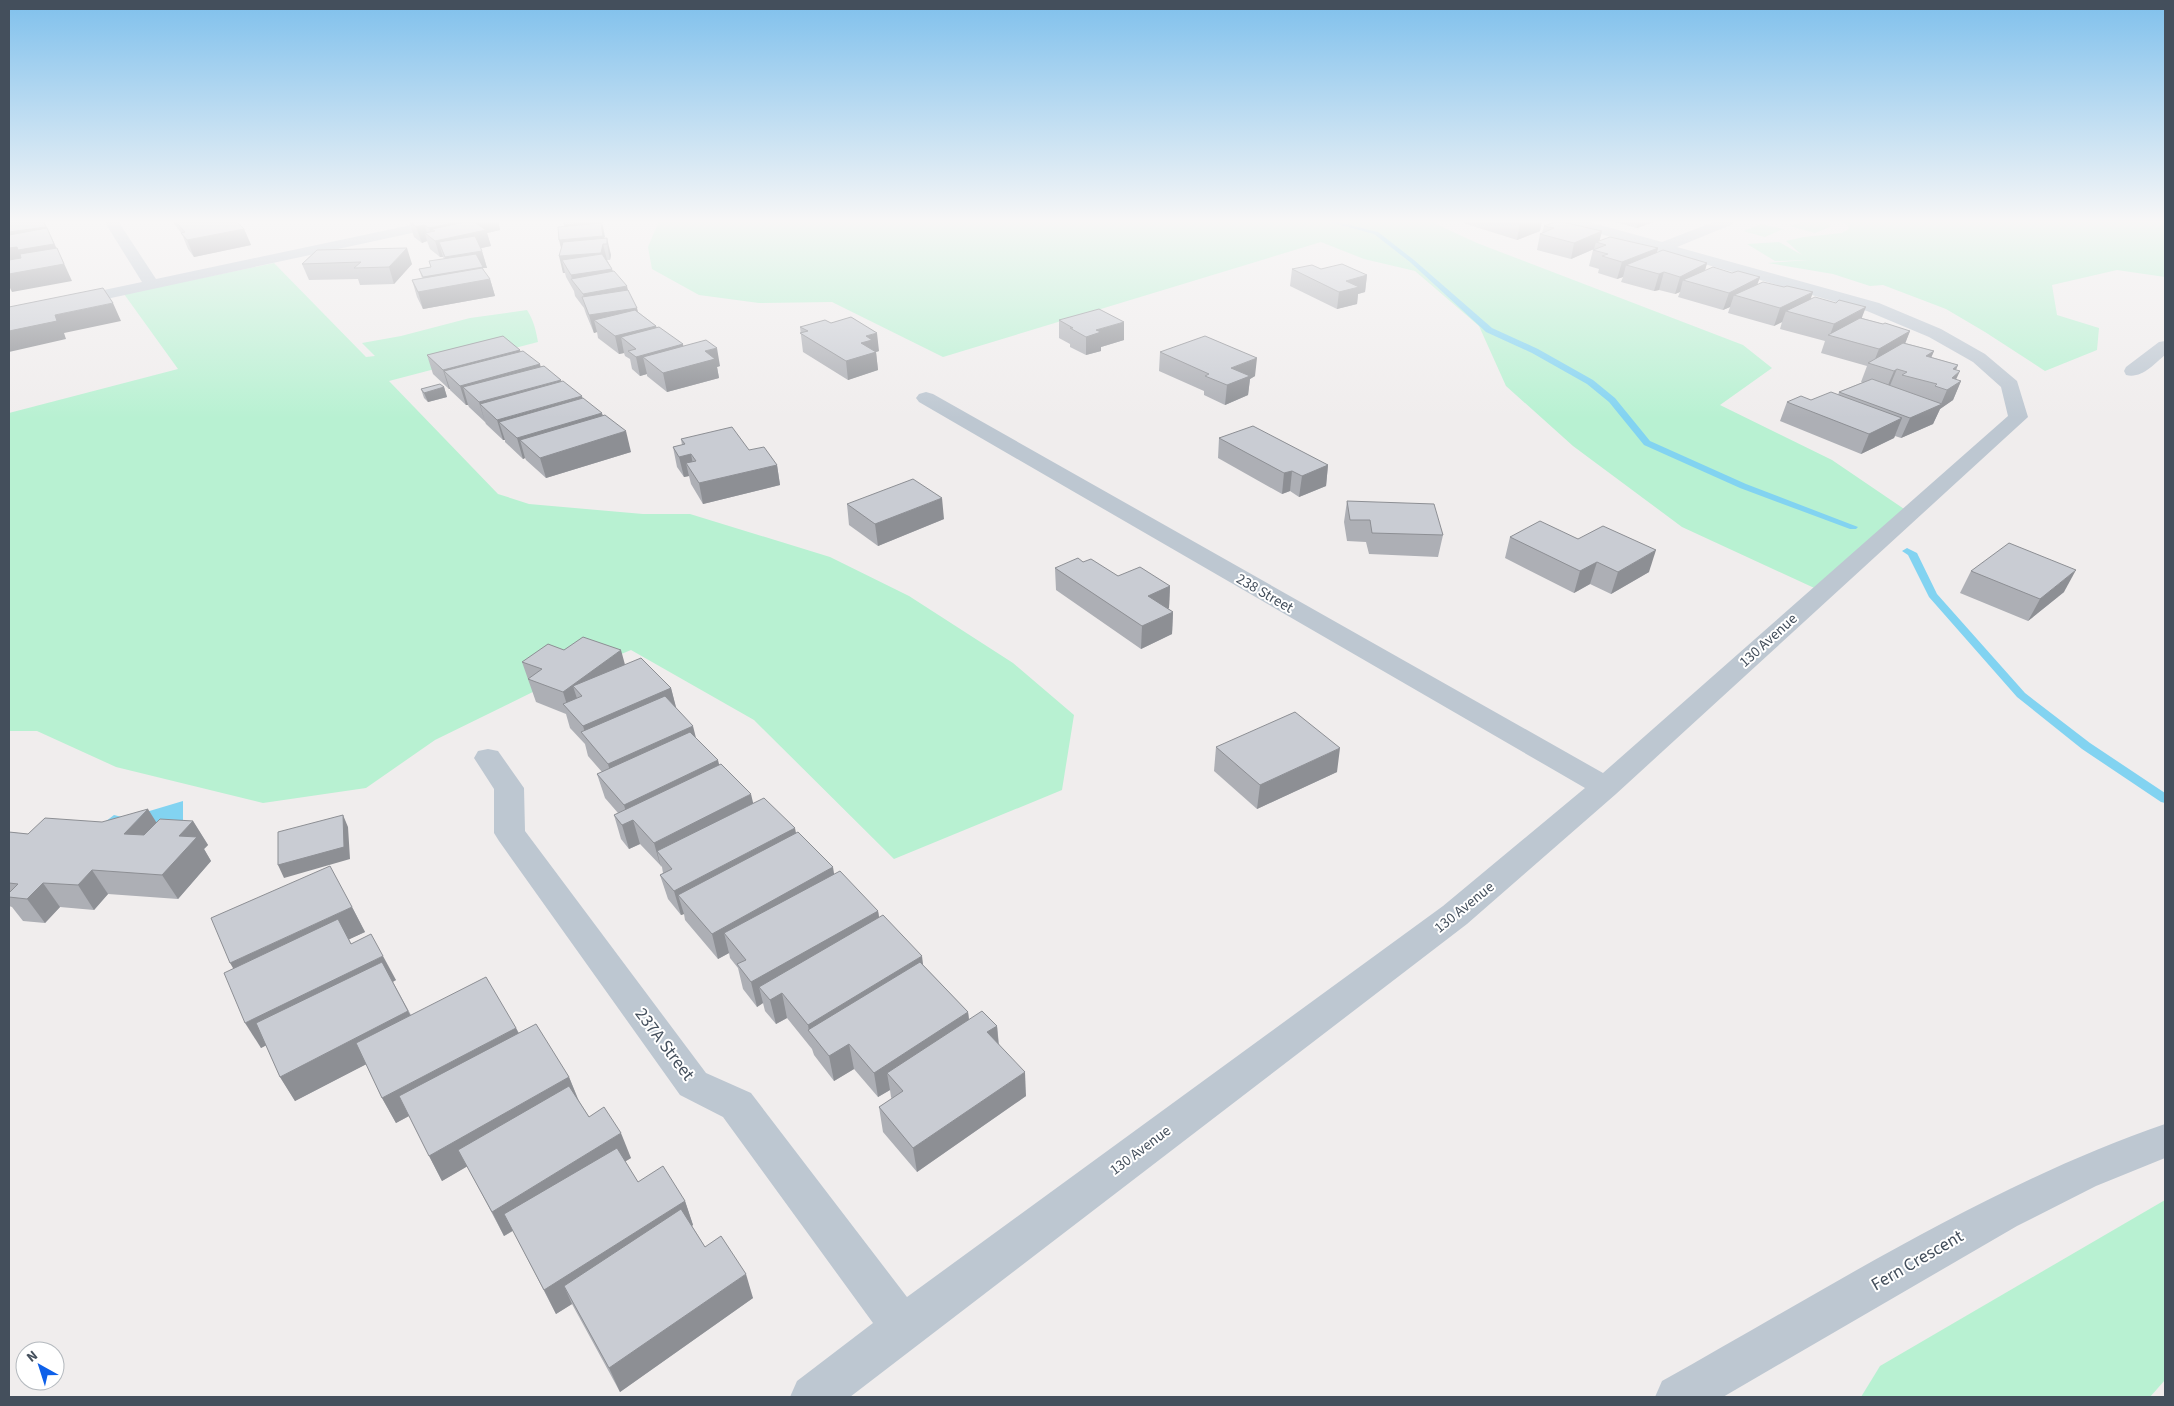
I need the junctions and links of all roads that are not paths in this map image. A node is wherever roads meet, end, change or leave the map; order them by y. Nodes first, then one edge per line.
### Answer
1 (144, 287) edge
2 (1802, 287) edge
3 (9, 315) edge
4 (2165, 346) edge
5 (2133, 371) dead end
6 (926, 398) dead end
7 (488, 758) dead end
8 (1605, 787) junction
9 (2165, 1141) edge
10 (903, 1327) junction
11 (813, 1397) edge
12 (1678, 1397) edge

1 - 3 street
2 - 8 street, 130 Avenue
4 - 5 street
6 - 8 street, 238 Street
7 - 10 street, 237A Street
8 - 10 street, 130 Avenue
9 - 12 street, Fern Crescent
10 - 11 street, 130 Avenue

